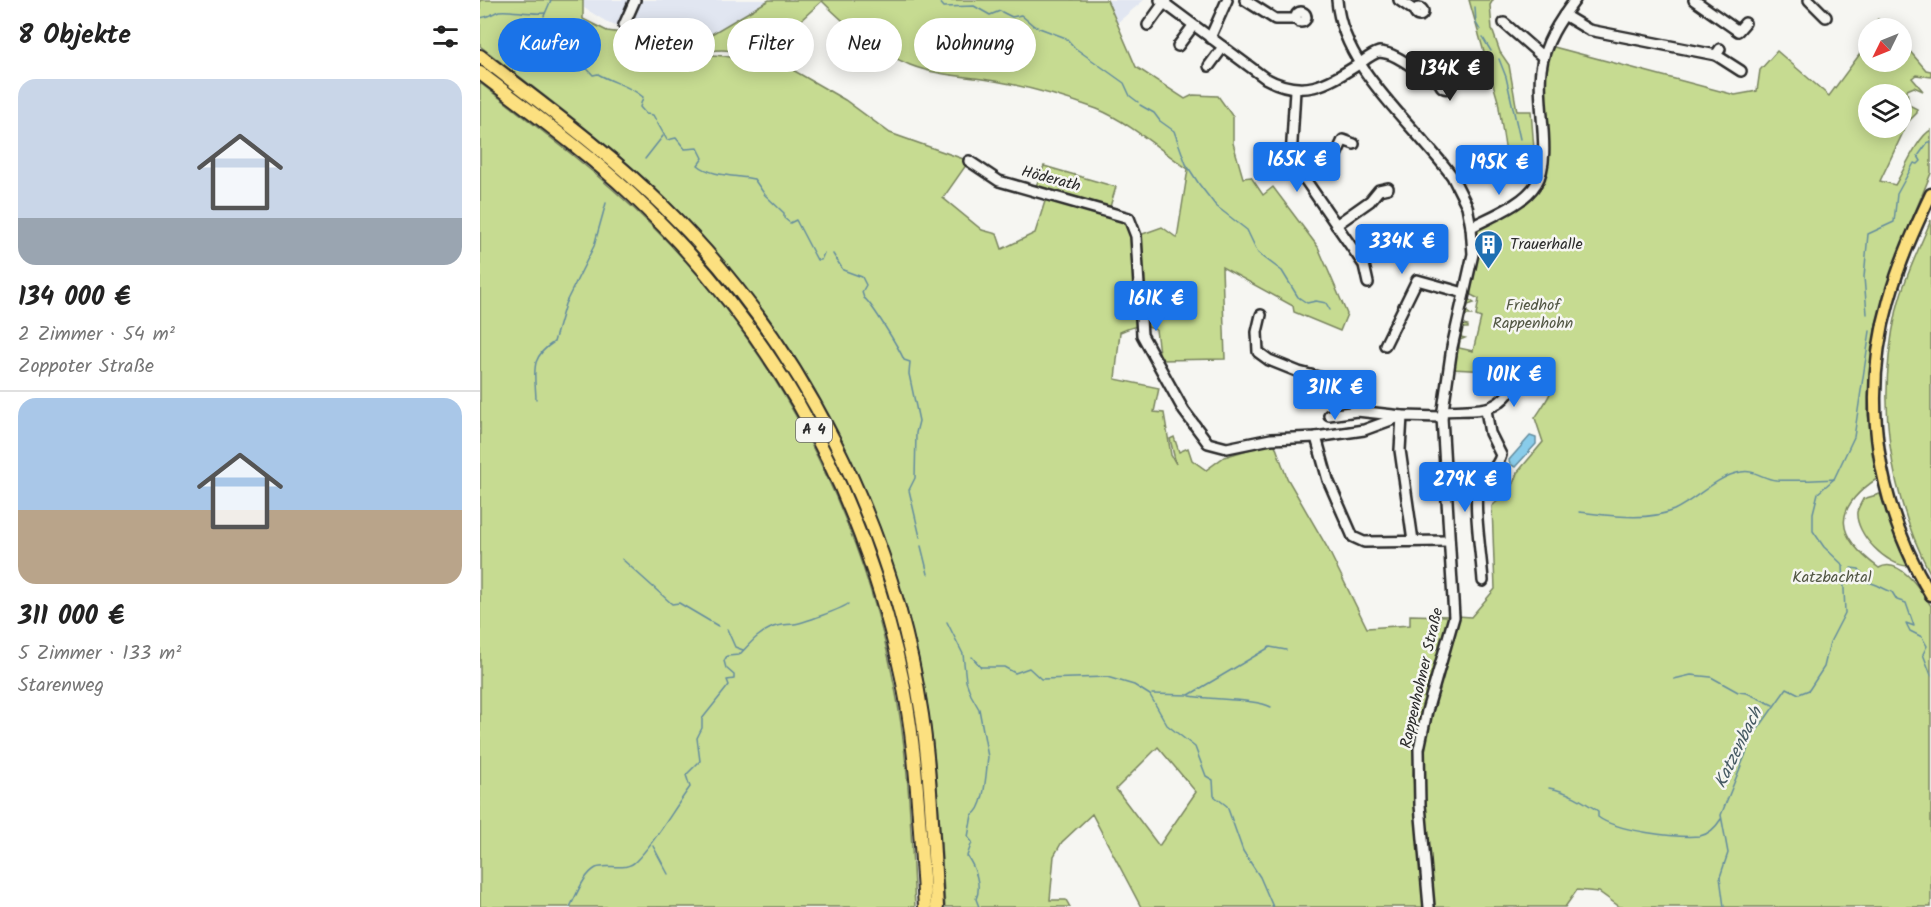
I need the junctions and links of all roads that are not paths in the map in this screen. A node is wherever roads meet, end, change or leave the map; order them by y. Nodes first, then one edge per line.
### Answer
1 (635, 0) edge
2 (1227, 0) edge
3 (1245, 0) edge
4 (1337, 0) edge
5 (1399, 0) edge
6 (1575, 0) edge
7 (1694, 0) edge
8 (1809, 0) edge
9 (1163, 1) edge
10 (1415, 11) dead end
11 (1564, 15) junction
12 (1826, 17) dead end
13 (627, 18) edge
14 (1296, 19) dead end
15 (1504, 23) dead end
16 (1744, 23) dead end
17 (1148, 25) dead end
18 (1193, 26) junction
19 (1210, 38) junction
20 (1178, 46) dead end
21 (1223, 47) junction
22 (480, 56) edge
23 (1543, 57) junction
24 (1360, 63) junction
25 (1209, 66) dead end
26 (1741, 71) dead end
27 (480, 73) edge
28 (1441, 82) dead end
29 (1295, 90) junction
30 (1354, 144) dead end
31 (969, 161) dead end
32 (1302, 177) junction
33 (1388, 188) dead end
34 (1931, 194) edge
35 (1336, 225) junction
36 (1472, 227) junction
37 (1368, 283) dead end
38 (1464, 293) junction
39 (1262, 315) dead end
40 (1385, 345) dead end
41 (1517, 381) dead end
42 (1486, 410) junction
43 (1357, 411) junction
44 (1442, 414) junction
45 (1329, 415) dead end
46 (1402, 416) junction
47 (1316, 436) junction
48 (1413, 540) junction
49 (1449, 541) junction
50 (1484, 581) dead end
51 (1931, 595) edge
52 (925, 907) edge
53 (937, 907) edge
54 (1429, 907) edge

1 - 13 street
2 - 19 street
3 - 14 street
4 - 24 street, Rappenhohner Straße
5 - 10 street
6 - 11 street
7 - 16 street
8 - 12 street
9 - 17 street
9 - 18 street
11 - 23 street
11 - 26 street
15 - 23 street
18 - 19 street
18 - 20 street
19 - 21 street
21 - 25 street
21 - 29 street
22 - 53 highway, A 4
23 - 36 street
24 - 28 street
24 - 29 street
24 - 36 street, Rappenhohner Straße
27 - 52 highway, A 4
29 - 32 street
30 - 32 street
31 - 47 street, Höderath
32 - 35 street
33 - 35 street
34 - 51 main road
35 - 37 street
36 - 38 street, Rappenhohner Straße
38 - 40 street
38 - 44 street, Rappenhohner Straße
39 - 43 street
41 - 42 street
42 - 44 street
42 - 50 street
43 - 45 street
43 - 46 street
44 - 46 street
44 - 49 street, Rappenhohner Straße
46 - 47 street
46 - 48 street
47 - 48 street
48 - 49 street
49 - 54 street, Rappenhohner Straße

